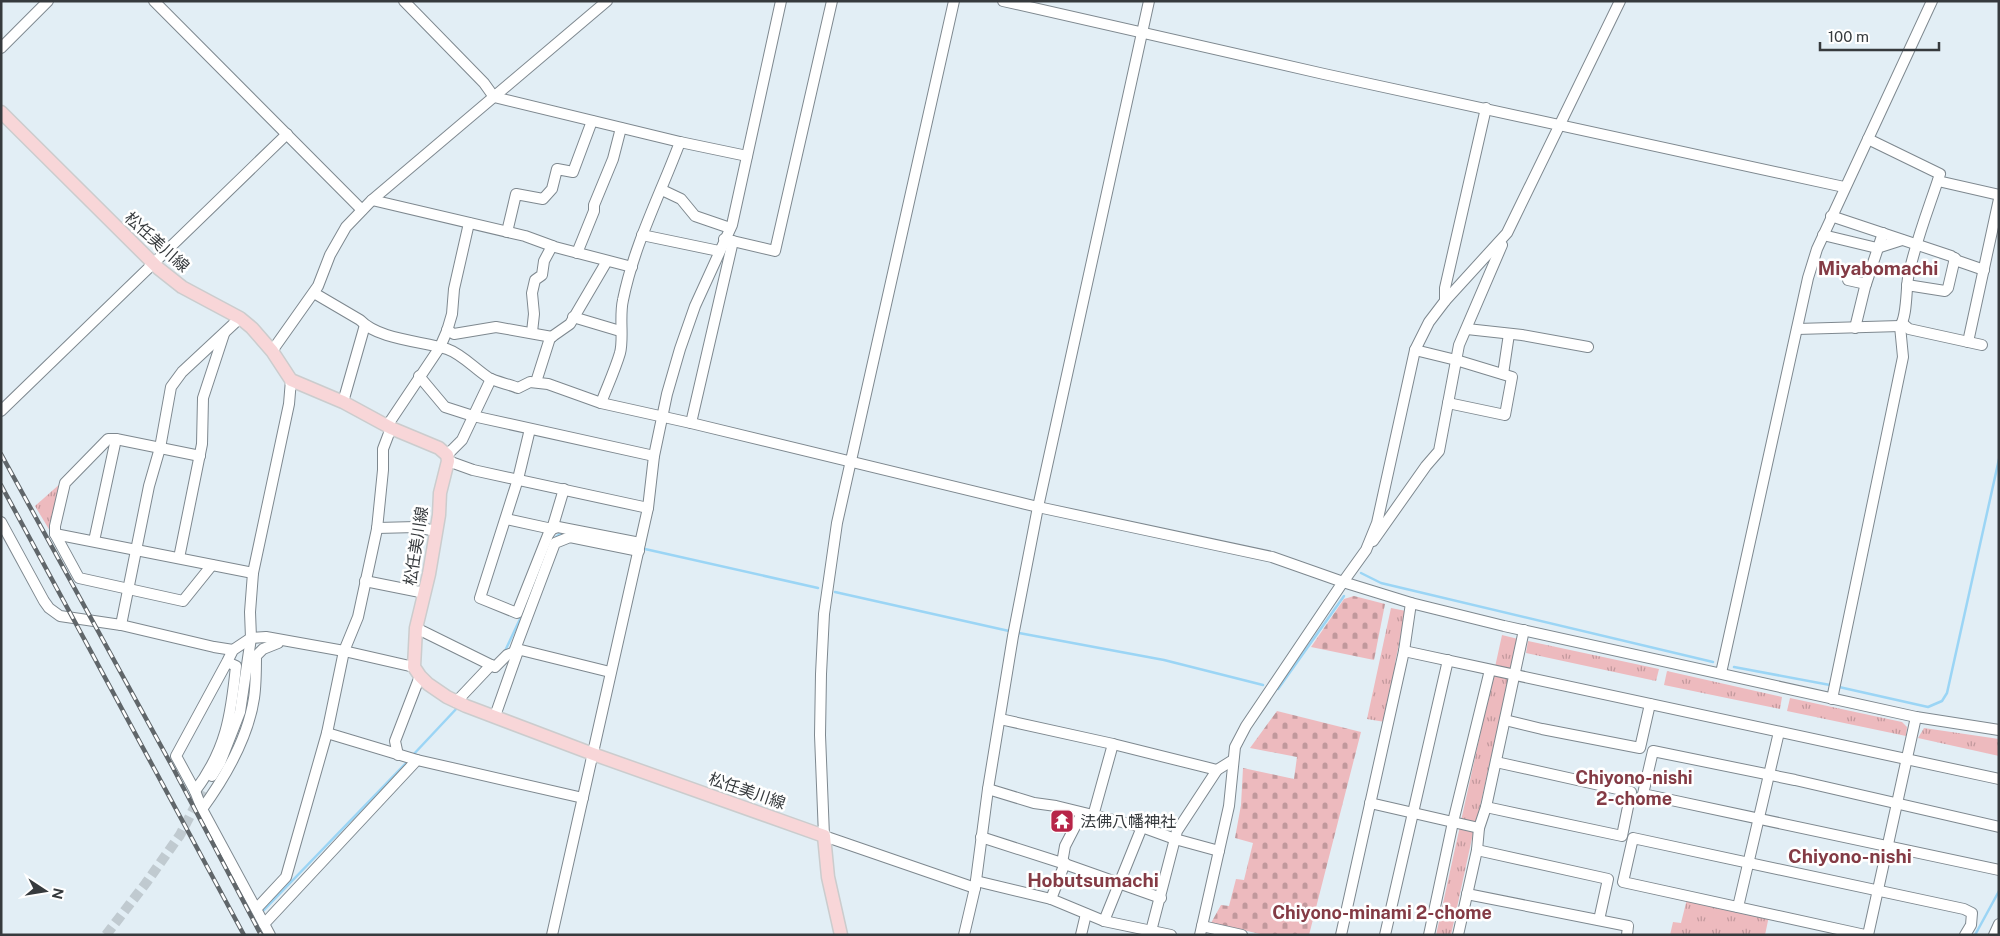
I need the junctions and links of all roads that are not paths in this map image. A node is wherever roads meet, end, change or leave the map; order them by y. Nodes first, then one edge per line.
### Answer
1 (48, 1) edge
2 (154, 1) edge
3 (404, 1) edge
4 (607, 1) edge
5 (781, 1) edge
6 (832, 1) edge
7 (954, 1) edge
8 (1003, 1) edge
9 (1149, 1) edge
10 (1620, 1) edge
11 (1932, 1) edge
12 (37, 5) edge
13 (1142, 33) junction
14 (1, 48) edge
15 (494, 98) junction
16 (1486, 108) junction
17 (1, 112) edge
18 (592, 122) junction
19 (1561, 126) junction
20 (621, 128) junction
21 (287, 134) junction
22 (1868, 139) junction
23 (680, 142) junction
24 (747, 156) junction
25 (1938, 181) junction
26 (1844, 187) junction
27 (662, 190) junction
28 (1999, 197) edge
29 (372, 200) junction
30 (362, 210) junction
31 (1830, 216) junction
32 (469, 223) junction
33 (730, 228) junction
34 (507, 232) junction
35 (1507, 233) junction
36 (1883, 233) junction
37 (642, 235) junction
38 (1823, 235) junction
39 (729, 240) junction
40 (1902, 240) junction
41 (1916, 245) junction
42 (552, 246) junction
43 (1877, 248) junction
44 (720, 251) junction
45 (577, 253) junction
46 (1955, 258) junction
47 (606, 261) junction
48 (152, 263) junction
49 (632, 267) junction
50 (1984, 270) junction
51 (1848, 280) dead end
52 (1866, 284) junction
53 (1907, 285) junction
54 (314, 293) junction
55 (1445, 301) junction
56 (573, 317) junction
57 (240, 318) junction
58 (365, 325) junction
59 (1901, 325) junction
60 (1855, 328) junction
61 (1467, 329) junction
62 (1797, 329) junction
63 (447, 330) junction
64 (620, 331) junction
65 (532, 332) junction
66 (224, 333) junction
67 (1509, 334) junction
68 (552, 337) junction
69 (1968, 342) junction
70 (1982, 345) dead end
71 (440, 347) junction
72 (1588, 347) dead end
73 (1415, 350) junction
74 (272, 351) junction
75 (1456, 360) junction
76 (1503, 374) junction
77 (419, 376) junction
78 (491, 379) junction
79 (290, 380) junction
80 (536, 382) junction
81 (343, 402) junction
82 (601, 403) junction
83 (1448, 403) junction
84 (1, 411) edge
85 (473, 416) junction
86 (662, 417) junction
87 (691, 423) junction
88 (389, 427) junction
89 (530, 428) junction
90 (116, 439) junction
91 (160, 448) junction
92 (200, 456) junction
93 (654, 456) junction
94 (448, 458) junction
95 (850, 462) junction
96 (518, 479) junction
97 (564, 489) junction
98 (1038, 507) junction
99 (648, 508) junction
100 (506, 519) junction
101 (1, 522) edge
102 (377, 528) junction
103 (552, 529) junction
104 (436, 531) junction
105 (55, 534) junction
106 (94, 542) junction
107 (639, 547) junction
108 (137, 550) junction
109 (1366, 550) junction
110 (179, 558) junction
111 (212, 565) junction
112 (253, 573) junction
113 (365, 581) junction
114 (1343, 582) junction
115 (128, 589) junction
116 (425, 593) junction
117 (1411, 603) junction
118 (521, 615) junction
119 (121, 625) junction
120 (416, 628) junction
121 (1524, 630) junction
122 (251, 638) junction
123 (278, 640) junction
124 (233, 650) junction
125 (344, 651) junction
126 (1404, 651) junction
127 (516, 652) junction
128 (1448, 660) junction
129 (227, 662) junction
130 (491, 664) junction
131 (1490, 670) junction
132 (417, 672) junction
133 (610, 672) junction
134 (1721, 673) junction
135 (1516, 676) junction
136 (1832, 699) junction
137 (460, 704) junction
138 (1650, 704) junction
139 (495, 716) junction
140 (1916, 717) junction
141 (1000, 719) junction
142 (1506, 720) junction
143 (1999, 730) edge
144 (1779, 732) junction
145 (327, 733) junction
146 (1113, 744) junction
147 (593, 754) junction
148 (398, 755) junction
149 (417, 760) junction
150 (1233, 760) junction
151 (1906, 760) junction
152 (1496, 762) junction
153 (1217, 770) junction
154 (1768, 775) junction
155 (1999, 780) edge
156 (988, 789) junction
157 (199, 791) junction
158 (583, 798) junction
159 (1370, 803) junction
160 (1897, 804) junction
161 (1486, 807) junction
162 (202, 809) junction
163 (1412, 812) junction
164 (1088, 814) junction
165 (1759, 820) junction
166 (1453, 822) junction
167 (1999, 826) edge
168 (1142, 828) junction
169 (1479, 828) junction
170 (824, 836) junction
171 (982, 837) junction
172 (1175, 839) junction
173 (1888, 847) junction
174 (1477, 850) junction
175 (1219, 851) junction
176 (1063, 863) junction
177 (1748, 864) junction
178 (1999, 870) edge
179 (1118, 882) junction
180 (975, 884) junction
181 (1878, 892) junction
182 (1467, 894) junction
183 (1160, 898) junction
184 (1051, 899) junction
185 (1738, 907) junction
186 (257, 908) junction
187 (1086, 914) junction
188 (1599, 920) junction
189 (1104, 921) junction
190 (264, 924) junction
191 (1999, 924) edge
192 (1201, 930) edge
193 (1134, 931) edge
194 (1151, 931) junction
195 (270, 935) edge
196 (552, 935) edge
197 (841, 935) edge
198 (964, 935) edge
199 (1081, 935) edge
200 (1171, 935) edge
201 (1242, 935) edge
202 (1341, 935) edge
203 (1385, 935) edge
204 (1429, 935) edge
205 (1458, 935) edge
206 (1626, 935) edge
207 (1866, 935) edge
208 (1965, 935) edge
209 (1994, 935) edge

1 - 12 street
2 - 21 street
3 - 15 street
4 - 15 street
5 - 24 street
6 - 39 street
7 - 95 street
8 - 13 street
9 - 13 street
10 - 19 street
11 - 22 street
12 - 14 street
13 - 16 street
13 - 98 street
15 - 18 street
15 - 29 street
16 - 19 street
16 - 55 street
17 - 48 main road, 松任美川線
18 - 20 street
18 - 34 street
19 - 26 street
19 - 35 street
20 - 23 street
20 - 45 street
21 - 30 street
21 - 48 street
22 - 25 street
22 - 26 street
23 - 24 street
23 - 27 street
24 - 33 street
25 - 28 street
25 - 41 street
26 - 31 street
27 - 33 street
27 - 37 street
28 - 50 street
29 - 30 street
29 - 32 street
30 - 54 street
31 - 36 street
31 - 38 street
32 - 34 street
32 - 63 street
33 - 39 street
34 - 42 street
35 - 55 street
35 - 61 street
36 - 40 street
36 - 43 street
37 - 44 street
37 - 49 street
38 - 43 street
38 - 62 street
39 - 44 street
39 - 87 street
40 - 41 street
40 - 43 street
41 - 46 street
41 - 53 street
42 - 45 street
42 - 65 street
43 - 52 street
44 - 86 street
45 - 47 street
46 - 50 street
46 - 53 street
47 - 49 street
47 - 56 street
48 - 57 main road, 松任美川線
48 - 84 street
49 - 64 street
50 - 69 street
51 - 52 street
52 - 60 street
53 - 59 street
54 - 58 street
54 - 74 street
55 - 73 street
56 - 64 street
56 - 68 street
57 - 66 street
57 - 74 main road, 松任美川線
58 - 71 street
58 - 81 street
59 - 60 street
59 - 69 street
59 - 136 street
60 - 62 street
61 - 67 street
61 - 75 street
62 - 134 street
63 - 65 street
63 - 71 street
64 - 82 street
65 - 68 street
66 - 91 street
66 - 92 street
67 - 72 street
67 - 76 street
68 - 80 street
69 - 70 street
71 - 77 street
71 - 78 street
73 - 75 street
73 - 109 street
74 - 79 main road, 松任美川線
75 - 76 street
75 - 83 street
76 - 83 street
77 - 85 street
77 - 88 street
78 - 80 street
78 - 85 street
79 - 81 main road
79 - 112 street
80 - 82 street
81 - 88 main road
82 - 86 street
83 - 109 street
85 - 89 street
85 - 94 street
86 - 87 street
86 - 93 street
87 - 95 street
88 - 94 main road
88 - 102 street
89 - 93 street
89 - 96 street
90 - 91 street
90 - 105 street
90 - 106 street
91 - 92 street
91 - 108 street
92 - 110 street
93 - 99 street
94 - 96 street
94 - 104 main road, 松任美川線
95 - 98 street
95 - 170 street
96 - 97 street
96 - 100 street
97 - 99 street
97 - 103 street
98 - 114 street
98 - 141 street
99 - 107 street
100 - 103 street
100 - 118 street
101 - 119 street
102 - 104 street
102 - 113 street
103 - 107 street
103 - 118 street
104 - 116 main road, 松任美川線
105 - 106 street
105 - 115 street
106 - 108 street
107 - 118 street
107 - 133 street
108 - 110 street
108 - 115 street
109 - 114 street
110 - 111 street
111 - 112 street
111 - 115 street
112 - 122 street
113 - 116 street
113 - 125 street
114 - 117 street
114 - 150 street
115 - 119 street
116 - 120 main road, 松任美川線
117 - 121 street
117 - 126 street
118 - 127 street
119 - 124 street
120 - 130 street
120 - 132 main road, 松任美川線
121 - 134 street
121 - 135 street
122 - 123 street
122 - 124 street
122 - 157 street
123 - 125 street
123 - 162 street
124 - 129 street
125 - 132 street
125 - 145 street
126 - 128 street
126 - 159 street
127 - 130 street
127 - 133 street
127 - 139 street
128 - 131 street
128 - 163 street
129 - 157 street
129 - 157 street
130 - 137 street
131 - 135 street
131 - 166 street
132 - 137 main road, 松任美川線
132 - 148 street
133 - 147 street
134 - 136 street
135 - 138 street
135 - 142 street
136 - 140 street
137 - 139 main road, 松任美川線
138 - 142 street
138 - 144 street
139 - 147 main road, 松任美川線
140 - 143 street
140 - 151 street
141 - 146 street
141 - 156 street
142 - 152 street
144 - 151 street
144 - 154 street
145 - 148 street
145 - 186 street
146 - 153 street
146 - 164 street
147 - 158 street
147 - 170 main road, 松任美川線
148 - 149 street
149 - 158 street
149 - 190 street
150 - 153 street
150 - 175 street
151 - 155 street
151 - 160 street
152 - 161 street
152 - 161 street
153 - 172 street
154 - 160 street
154 - 165 street
154 - 165 street
156 - 164 street
156 - 171 street
157 - 162 street
158 - 196 street
159 - 163 street
159 - 202 street
160 - 167 street
160 - 173 street
161 - 169 street
162 - 186 street
163 - 166 street
163 - 203 street
164 - 168 street
164 - 176 street
165 - 173 street
165 - 177 street
166 - 169 street
166 - 204 street
168 - 172 street
168 - 179 street
169 - 174 street
170 - 180 street
170 - 197 main road
171 - 176 street
171 - 180 street
172 - 175 street
172 - 183 street
173 - 178 street
173 - 181 street
174 - 182 street
174 - 188 street
175 - 192 street
176 - 179 street
176 - 184 street
177 - 181 street
177 - 185 street
177 - 185 street
179 - 183 street
179 - 189 street
180 - 184 street
180 - 198 street
181 - 207 street
181 - 208 street
182 - 188 street
182 - 205 street
183 - 194 street
184 - 187 street
185 - 207 street
186 - 190 street
187 - 189 street
187 - 199 street
188 - 206 street
189 - 193 street
190 - 195 street
191 - 209 street
192 - 201 street
193 - 194 street
194 - 200 street

